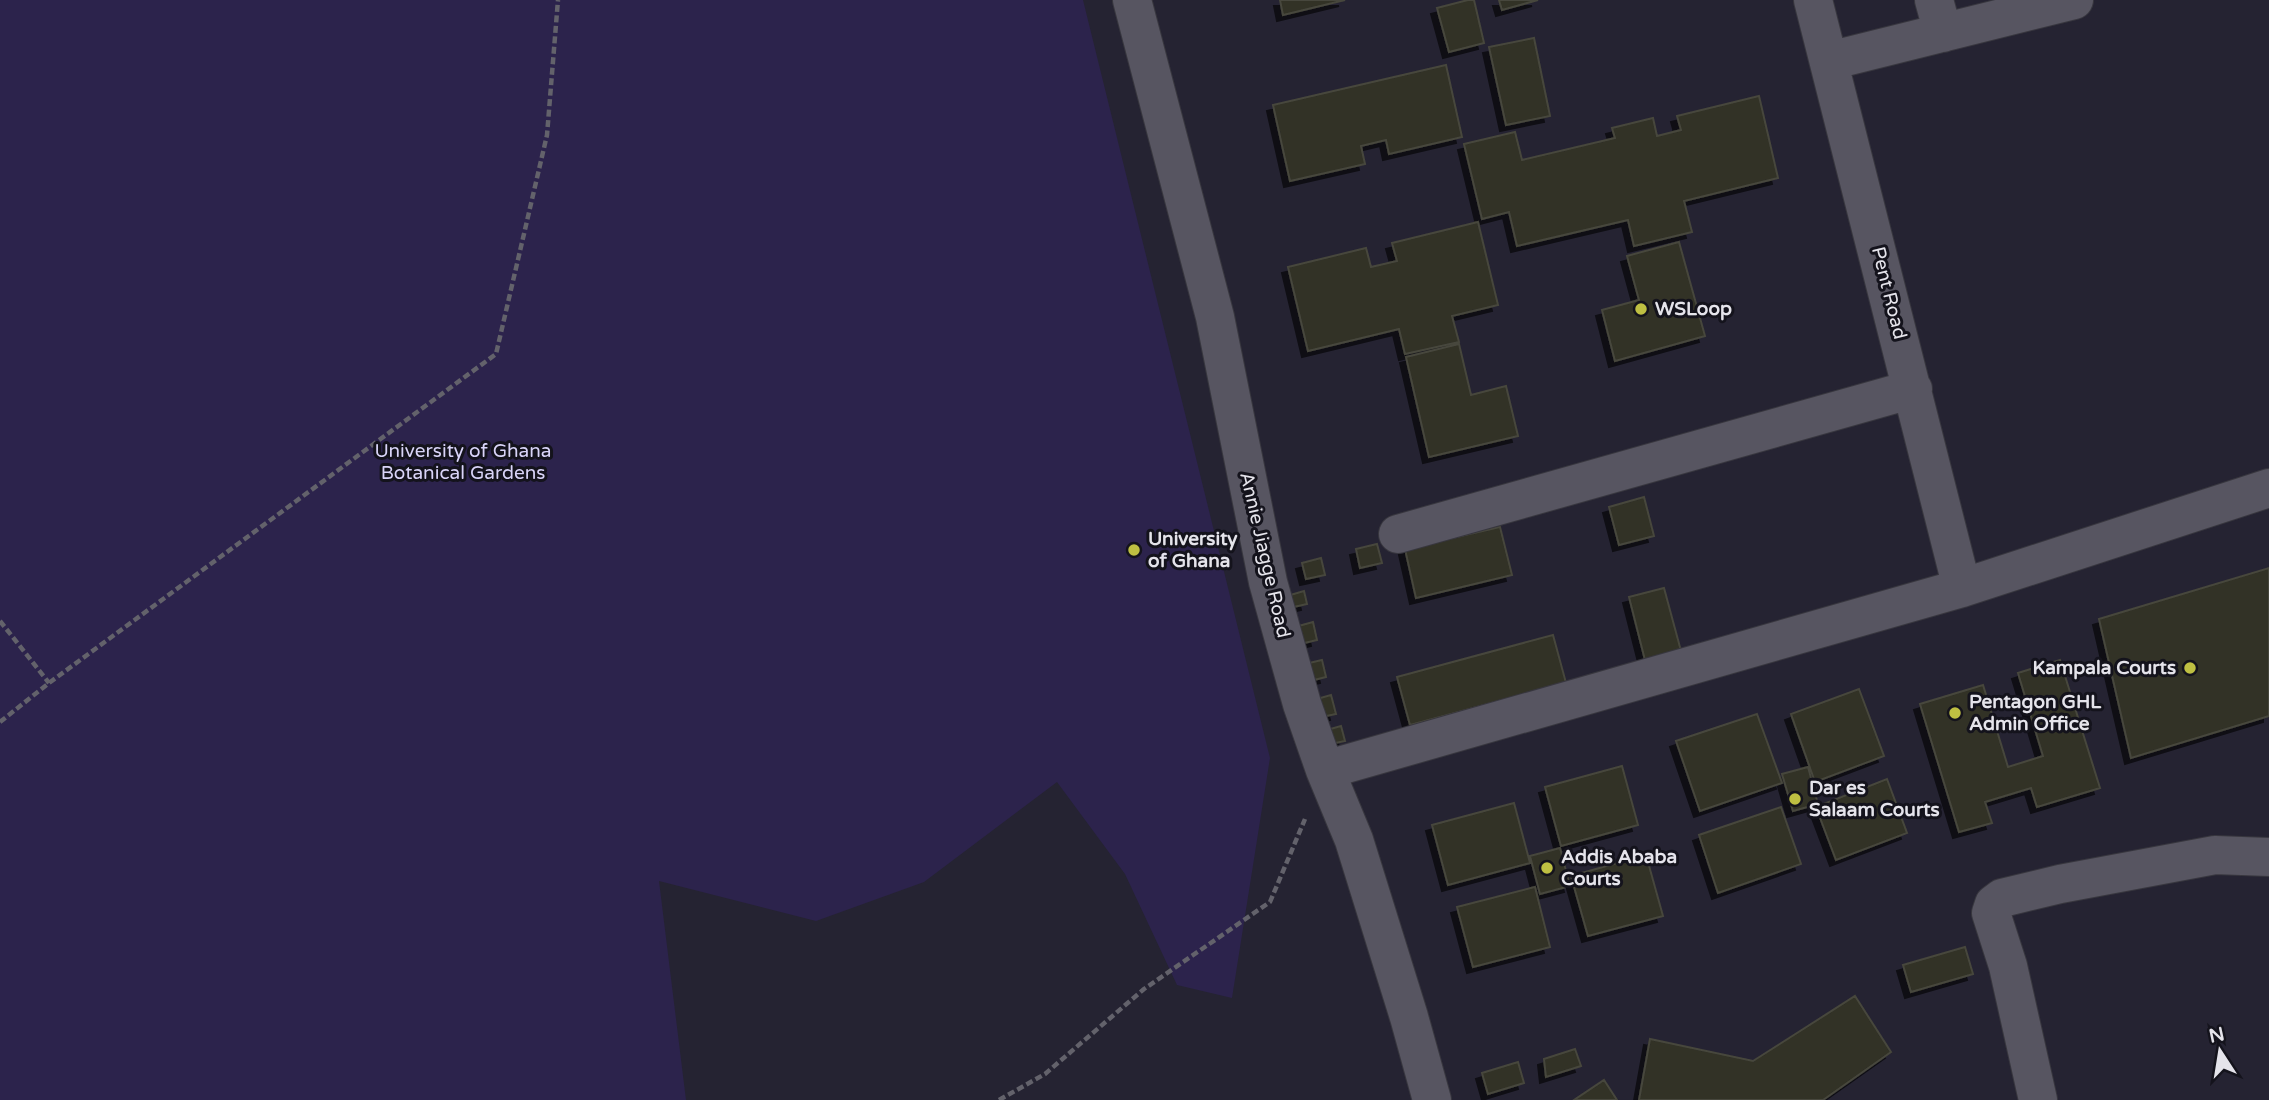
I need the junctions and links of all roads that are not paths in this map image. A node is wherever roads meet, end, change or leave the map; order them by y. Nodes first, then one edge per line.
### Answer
1 (1132, 0) edge
2 (1813, 0) edge
3 (2074, 0) edge
4 (1939, 16) edge
5 (1829, 61) junction
6 (1913, 389) junction
7 (2269, 488) edge
8 (1398, 534) dead end
9 (1962, 587) junction
10 (1325, 770) junction
11 (2269, 857) edge
12 (1433, 1100) edge
13 (2038, 1100) edge

1 - 10 street, Annie Jiagge Road
2 - 5 street, Pent Road
3 - 4 street
4 - 5 street
5 - 6 street, Pent Road
6 - 8 street
6 - 9 street, Pent Road
7 - 9 street
9 - 10 street
10 - 12 street, Annie Jiagge Road
11 - 13 street

